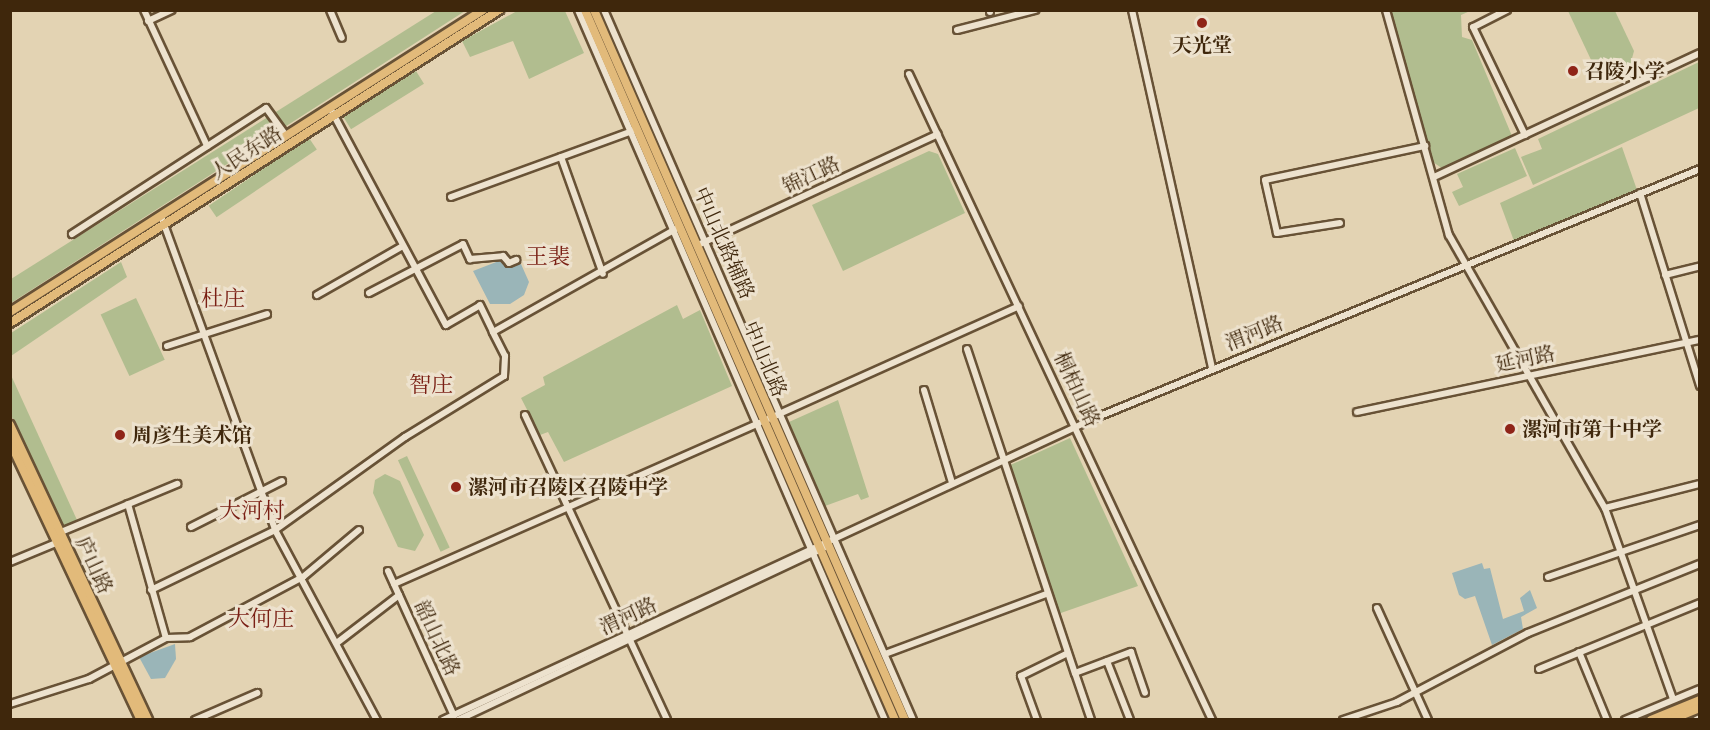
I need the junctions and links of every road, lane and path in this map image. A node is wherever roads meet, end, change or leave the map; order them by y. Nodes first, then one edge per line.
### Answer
1 (144, 10) edge
2 (172, 10) edge
3 (330, 10) edge
4 (483, 10) edge
5 (499, 10) edge
6 (578, 10) edge
7 (584, 10) edge
8 (604, 10) edge
9 (1035, 10) edge
10 (1132, 10) edge
11 (1386, 10) edge
12 (1507, 10) edge
13 (594, 14) edge
14 (148, 21) junction
15 (957, 30) dead end
16 (342, 38) dead end
17 (1700, 53) edge
18 (909, 74) dead end
19 (330, 108) junction
20 (334, 117) junction
21 (634, 130) junction
22 (938, 134) junction
23 (1524, 135) junction
24 (286, 136) junction
25 (207, 146) junction
26 (1425, 147) junction
27 (561, 157) junction
28 (1700, 169) edge
29 (1434, 177) junction
30 (1640, 193) junction
31 (451, 197) dead end
32 (161, 216) junction
33 (692, 222) junction
34 (1340, 224) dead end
35 (166, 225) junction
36 (677, 229) junction
37 (72, 234) dead end
38 (702, 243) junction
39 (401, 247) junction
40 (516, 260) dead end
41 (1465, 265) junction
42 (1700, 266) edge
43 (414, 269) junction
44 (603, 274) junction
45 (1665, 275) junction
46 (369, 293) dead end
47 (317, 295) dead end
48 (1019, 306) junction
49 (10, 312) edge
50 (267, 314) dead end
51 (10, 323) edge
52 (493, 332) junction
53 (204, 336) junction
54 (1700, 340) edge
55 (1686, 343) junction
56 (167, 346) dead end
57 (967, 349) dead end
58 (1212, 368) junction
59 (1525, 375) junction
60 (1700, 386) edge
61 (924, 390) dead end
62 (1357, 412) dead end
63 (782, 413) junction
64 (525, 415) dead end
65 (764, 421) junction
66 (10, 425) edge
67 (1077, 426) junction
68 (10, 442) edge
69 (1004, 460) junction
70 (282, 481) dead end
71 (952, 483) junction
72 (177, 484) dead end
73 (1700, 484) edge
74 (259, 492) junction
75 (128, 504) junction
76 (1605, 508) junction
77 (568, 509) junction
78 (1700, 525) edge
79 (191, 527) dead end
80 (275, 530) junction
81 (359, 530) dead end
82 (61, 538) junction
83 (835, 538) junction
84 (827, 542) junction
85 (816, 551) junction
86 (1619, 554) junction
87 (10, 562) edge
88 (1700, 564) edge
89 (388, 571) dead end
90 (303, 577) junction
91 (1548, 577) dead end
92 (394, 584) junction
93 (151, 590) junction
94 (1634, 590) junction
95 (1046, 594) junction
96 (399, 595) junction
97 (1700, 603) edge
98 (1377, 608) dead end
99 (1648, 623) junction
100 (628, 637) junction
101 (166, 638) junction
102 (338, 642) junction
103 (1579, 652) junction
104 (1068, 653) junction
105 (885, 654) junction
106 (1107, 661) junction
107 (119, 664) junction
108 (1539, 669) dead end
109 (1075, 673) junction
110 (1700, 689) edge
111 (1416, 692) junction
112 (257, 693) dead end
113 (1145, 693) dead end
114 (1673, 699) junction
115 (1700, 700) edge
116 (10, 704) edge
117 (1700, 708) edge
118 (213, 712) junction
119 (456, 718) edge
120 (1635, 718) edge
121 (1674, 718) edge
122 (141, 720) edge
123 (148, 720) edge
124 (195, 720) edge
125 (216, 720) edge
126 (377, 720) edge
127 (443, 720) edge
128 (667, 720) edge
129 (885, 720) edge
130 (895, 720) edge
131 (904, 720) edge
132 (913, 720) edge
133 (1037, 720) edge
134 (1091, 720) edge
135 (1130, 720) edge
136 (1212, 720) edge
137 (1343, 720) edge
138 (1428, 720) edge
139 (1606, 720) edge
140 (1625, 720) edge
141 (1651, 720) edge

1 - 14 street
2 - 14 street
3 - 16 street
4 - 19 main road, 人民东路
5 - 20 main road, 人民东路
6 - 21 street
7 - 13 main road, 中山北路
8 - 33 street, 中山北路辅路
9 - 15 street
10 - 58 street
11 - 26 street
12 - 23 street
13 - 21 main road, 中山北路
13 - 33 main road, 中山北路
14 - 25 street
17 - 23 street
18 - 22 street, 桐柏山路
19 - 20 street
19 - 24 main road, 人民东路
20 - 35 main road, 人民东路
20 - 39 street
21 - 27 street
21 - 36 main road, 中山北路
22 - 38 street, 锦江路
22 - 48 street, 桐柏山路
23 - 29 street
24 - 25 street
24 - 32 main road, 人民东路
25 - 37 street
26 - 29 street
26 - 34 street
27 - 31 street
27 - 44 street
28 - 30 street, 渭河路
29 - 41 street
30 - 41 street, 渭河路
30 - 45 street
32 - 35 street
32 - 49 main road, 人民东路
33 - 36 street
33 - 38 main road, 中山北路
35 - 51 main road, 人民东路
35 - 53 street
36 - 44 street
36 - 65 main road, 中山北路
38 - 63 street, 中山北路辅路
38 - 65 main road, 中山北路
39 - 43 street
39 - 47 street
40 - 43 street
41 - 58 street, 渭河路
41 - 59 street
42 - 45 street
43 - 46 street
43 - 52 street
44 - 52 street
45 - 55 street
48 - 63 street
48 - 67 street, 桐柏山路
50 - 53 street
52 - 80 street
53 - 56 street
53 - 74 street
54 - 55 street, 延河路
55 - 59 street, 延河路
55 - 60 street
57 - 69 street
58 - 67 street, 渭河路
59 - 62 street, 延河路
59 - 76 street
61 - 71 street
63 - 65 street
63 - 83 street, 中山北路辅路
64 - 77 street
65 - 77 street
65 - 84 main road, 中山北路
65 - 85 main road, 中山北路
66 - 82 main road, 庐山路
67 - 69 street, 渭河路
67 - 136 street, 桐柏山路
68 - 82 main road, 庐山路
69 - 71 street, 渭河路
69 - 95 street
70 - 74 street
71 - 83 street, 渭河路
72 - 75 street
73 - 76 street
74 - 79 street
74 - 80 street
75 - 82 street
75 - 93 street
76 - 86 street
77 - 92 street
77 - 100 street
78 - 86 street
80 - 90 street
80 - 93 street
81 - 90 street
82 - 87 street
82 - 107 main road, 庐山路
83 - 84 street, 渭河路
83 - 105 street, 中山北路辅路
84 - 85 street, 渭河路
84 - 131 main road, 中山北路
85 - 100 street, 渭河路
85 - 129 street
85 - 130 main road, 中山北路
86 - 91 street
86 - 94 street
88 - 94 street
89 - 92 street, 韶山北路
90 - 101 street
90 - 102 street
92 - 96 street, 韶山北路
93 - 101 street
94 - 99 street
94 - 111 street
95 - 104 street
95 - 105 street
96 - 102 street
96 - 119 street, 韶山北路
97 - 99 street
98 - 111 street
99 - 103 street
99 - 114 street
100 - 119 street, 渭河路
100 - 128 street
101 - 107 street
102 - 126 street
103 - 108 street
103 - 139 street
104 - 109 street
104 - 133 street
105 - 132 street, 中山北路辅路
106 - 109 street
106 - 113 street
106 - 135 street
107 - 116 street
107 - 122 main road, 庐山路
107 - 123 main road, 庐山路
109 - 134 street
110 - 114 street
111 - 137 street
111 - 138 street
112 - 118 street
114 - 120 street
115 - 141 main road
117 - 121 main road
118 - 124 street
118 - 125 street
119 - 127 street, 渭河路
120 - 140 street

